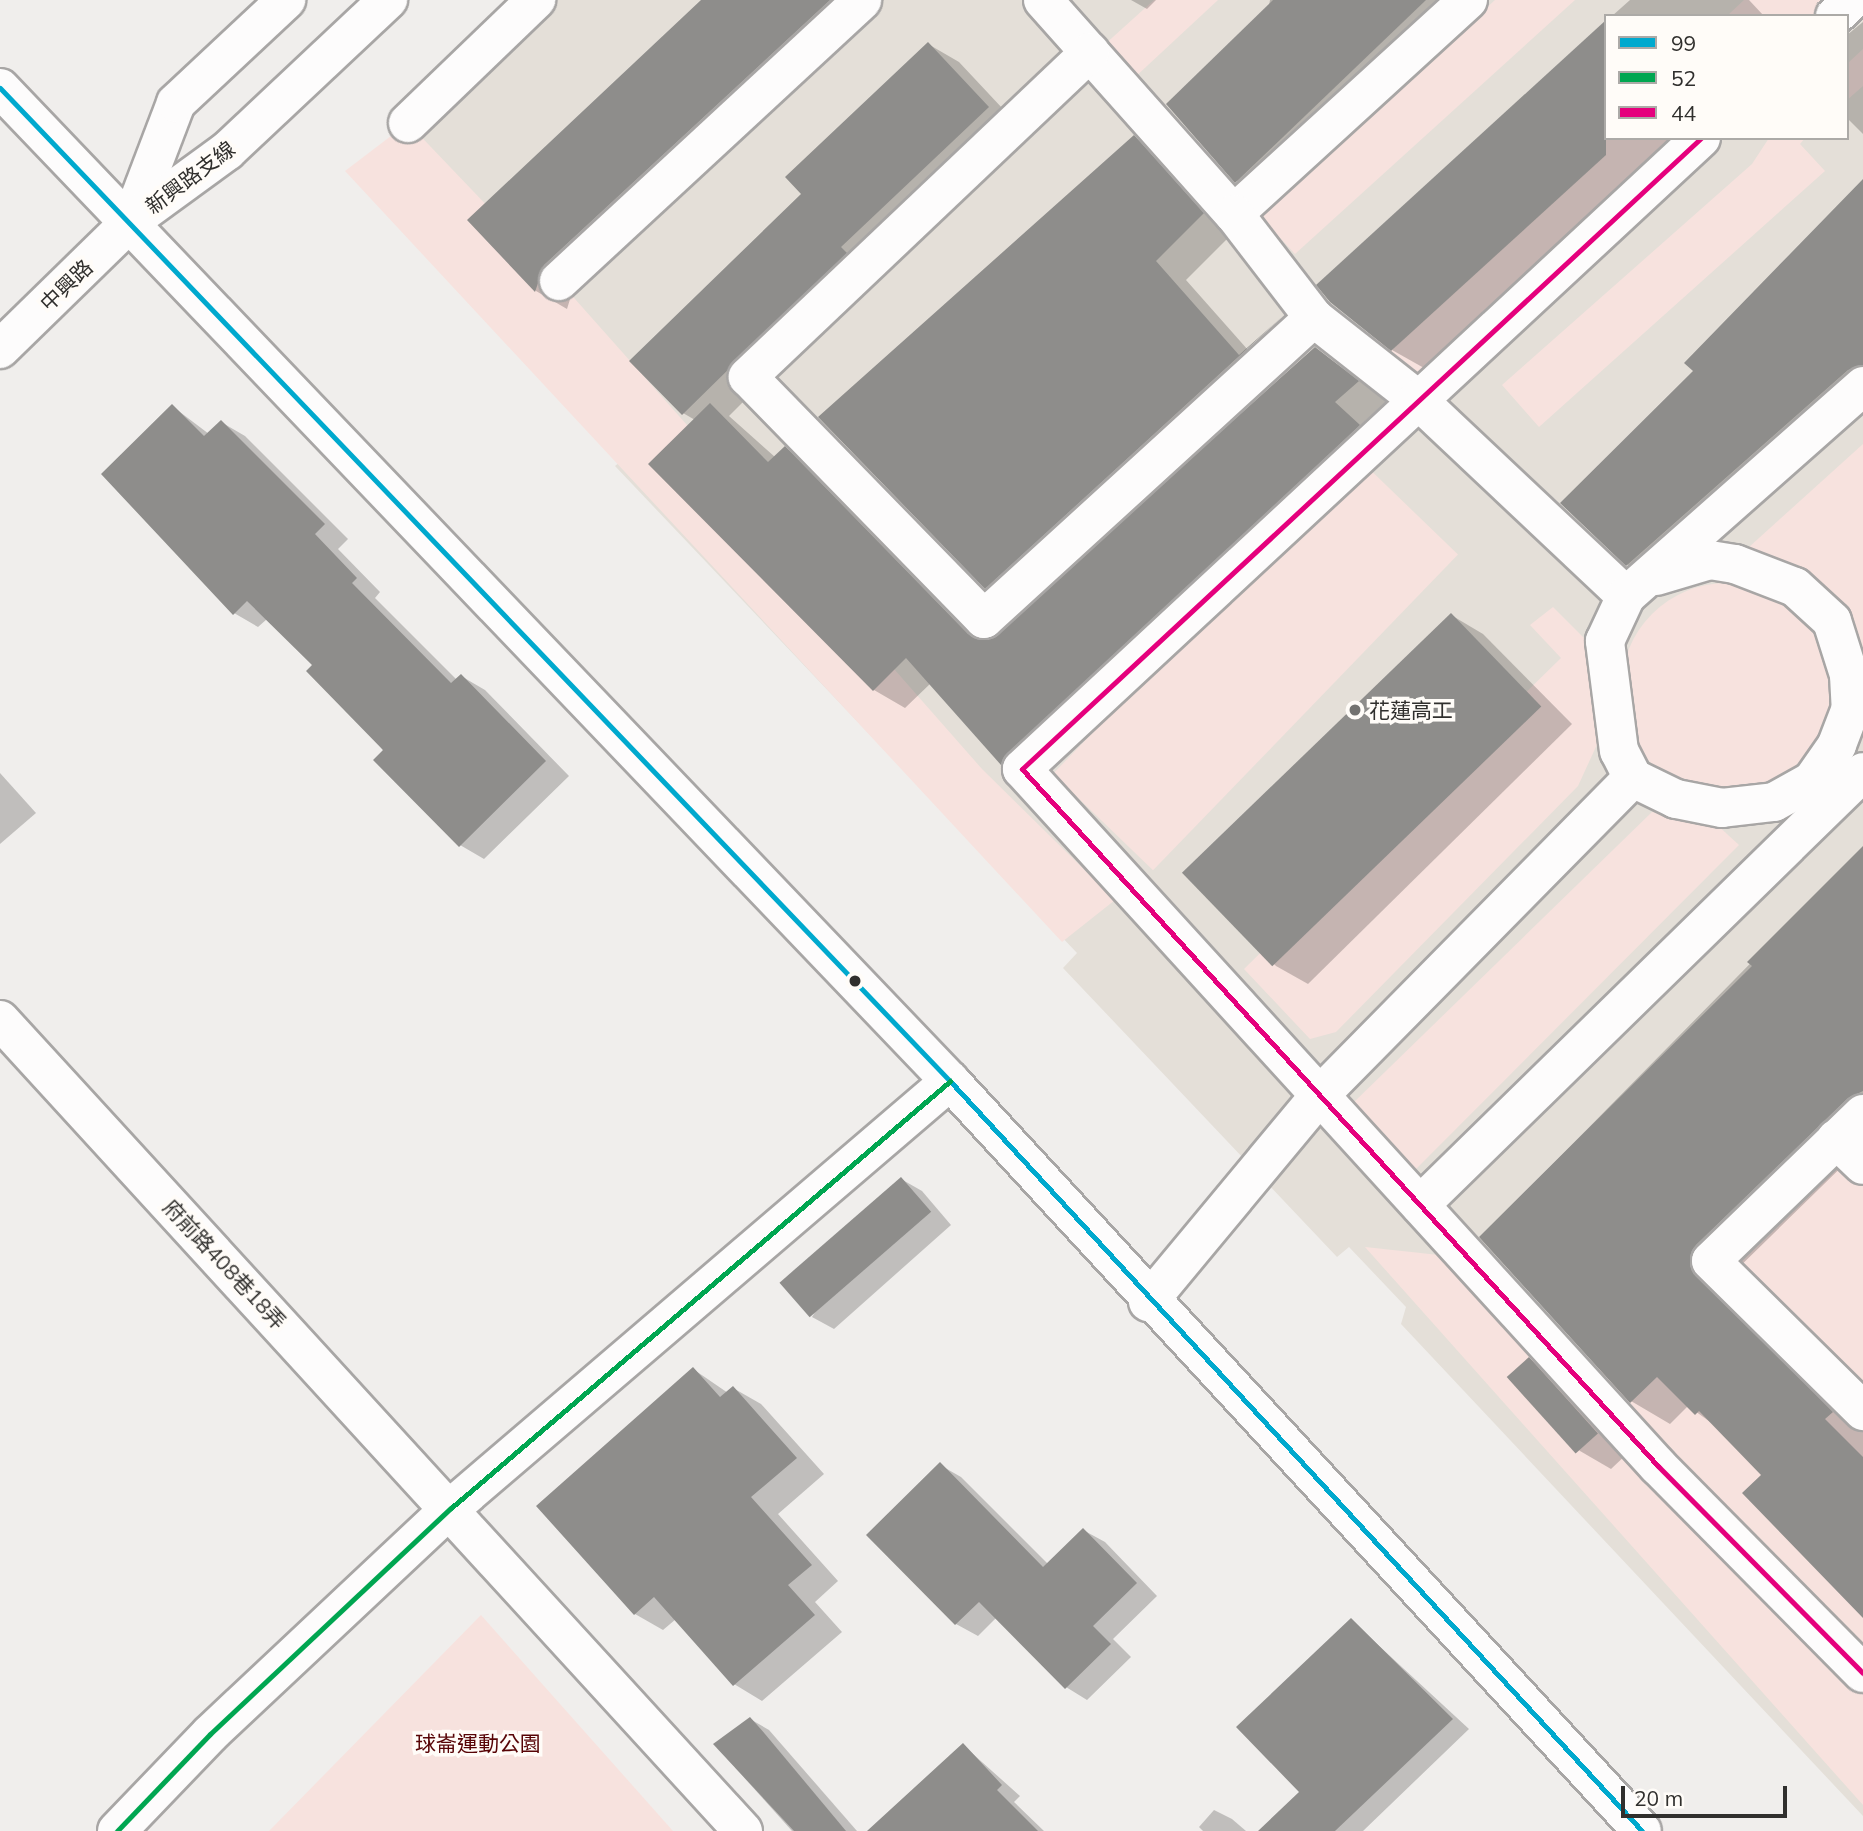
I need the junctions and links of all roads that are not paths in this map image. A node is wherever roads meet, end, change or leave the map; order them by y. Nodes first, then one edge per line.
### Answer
1 (286, 0) edge
2 (388, 0) edge
3 (536, 0) edge
4 (862, 0) edge
5 (1043, 0) edge
6 (1468, 0) edge
7 (1852, 0) edge
8 (1837, 14) edge
9 (1090, 52) junction
10 (0, 88) edge
11 (408, 123) dead end
12 (1699, 140) edge
13 (1234, 214) junction
14 (131, 221) junction
15 (559, 281) dead end
16 (1314, 318) junction
17 (0, 349) edge
18 (1863, 386) edge
19 (1417, 399) junction
20 (1635, 588) junction
21 (1863, 772) edge
22 (1633, 778) junction
23 (1821, 792) junction
24 (0, 1020) edge
25 (950, 1081) junction
26 (1320, 1094) junction
27 (1849, 1126) edge
28 (1863, 1166) edge
29 (1420, 1205) junction
30 (1148, 1302) junction
31 (1863, 1410) edge
32 (451, 1508) junction
33 (1863, 1673) edge
34 (117, 1831) edge
35 (743, 1831) edge
36 (1642, 1831) edge

1 - 14 street, 新興路支線
2 - 14 street, 新興路支線
3 - 11 street
4 - 15 street
5 - 9 street
6 - 13 street
7 - 8 street
9 - 13 street
9 - 16 street
10 - 14 street
12 - 19 street
13 - 16 street
14 - 17 street, 中興路
14 - 25 street
16 - 19 street
18 - 20 street
19 - 20 street
19 - 26 street
20 - 22 street
20 - 23 street
21 - 23 street
22 - 23 street
22 - 26 street
23 - 29 street
24 - 32 street, 府前路408巷18弄
25 - 30 street
25 - 32 street
26 - 29 street
26 - 30 street
27 - 28 street
27 - 31 street
29 - 33 street
30 - 36 street
32 - 34 street
32 - 35 street, 府前路408巷18弄

